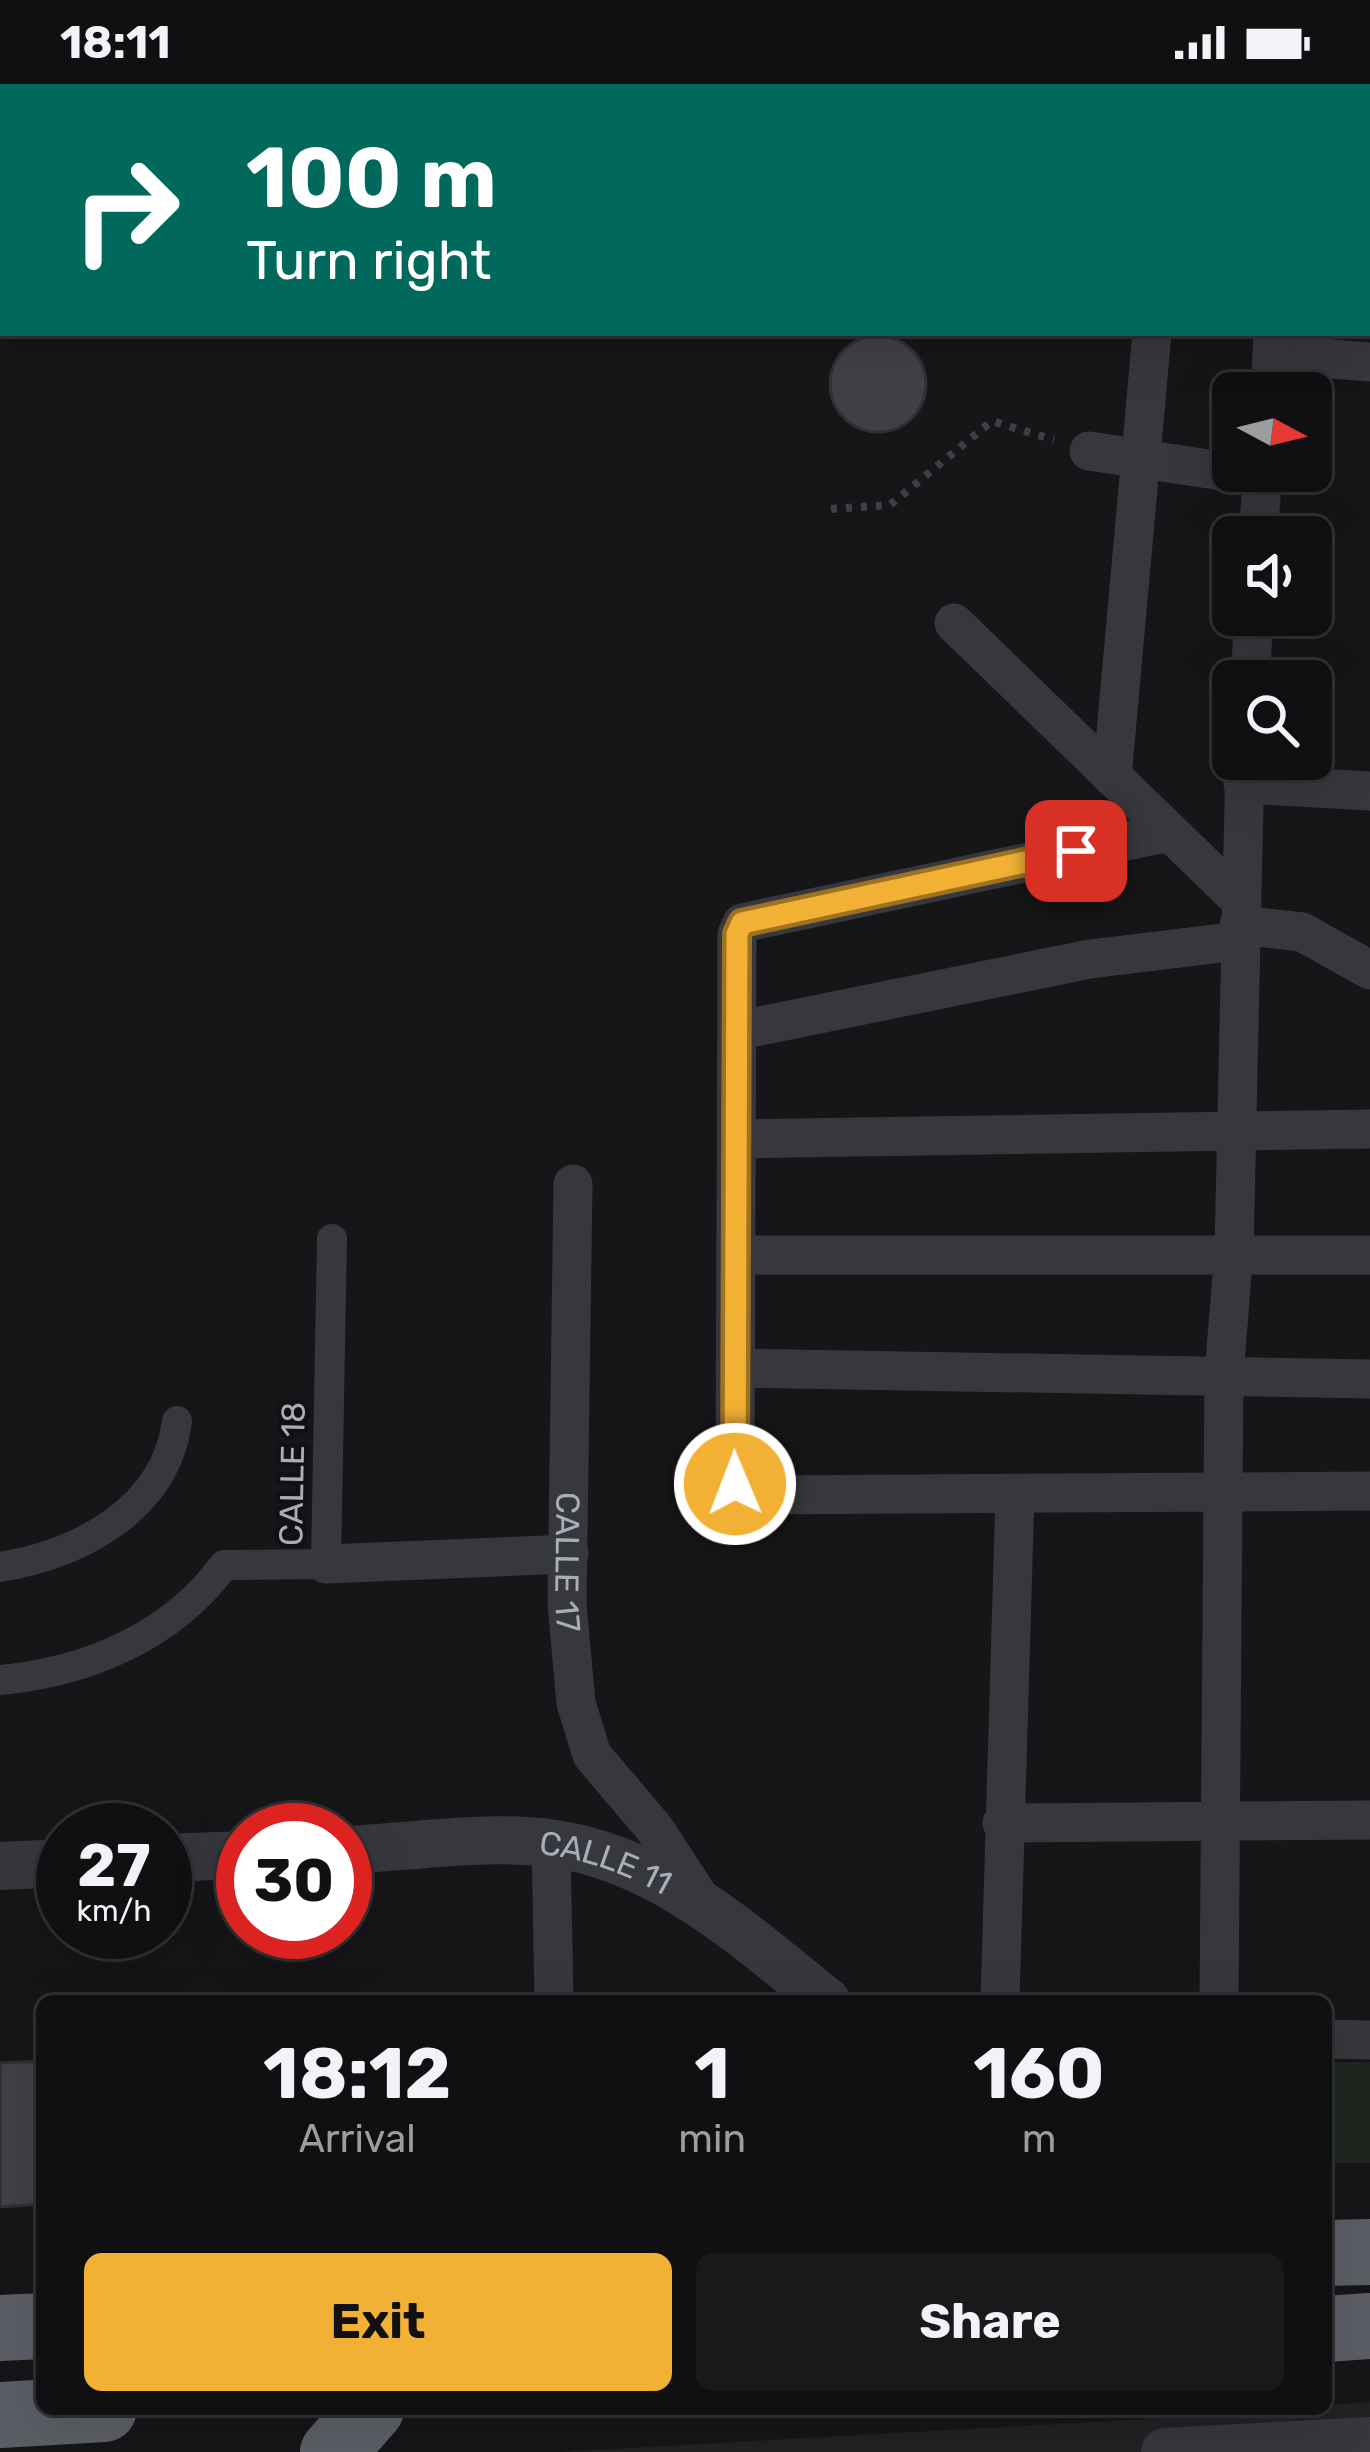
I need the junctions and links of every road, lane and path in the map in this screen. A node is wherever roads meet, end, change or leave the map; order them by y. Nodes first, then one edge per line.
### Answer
1 (1152, 336) edge
2 (1272, 360) edge
3 (1370, 362) edge
4 (1089, 451) joint
5 (1140, 454) junction
6 (1212, 466) edge
7 (831, 509) dead end
8 (954, 623) dead end
9 (1112, 777) junction
10 (1244, 780) edge
11 (1300, 780) edge
12 (1370, 790) edge
13 (1169, 832) junction
14 (1238, 922) junction
15 (1370, 970) edge
16 (740, 1030) junction
17 (1370, 1129) edge
18 (1236, 1130) junction
19 (738, 1139) junction
20 (573, 1184) dead end
21 (332, 1239) dead end
22 (1234, 1251) junction
23 (737, 1255) junction
24 (1370, 1255) edge
25 (735, 1368) junction
26 (1224, 1373) junction
27 (1370, 1378) edge
28 (177, 1421) dead end
29 (1370, 1492) edge
30 (1223, 1494) junction
31 (1016, 1495) junction
32 (569, 1554) junction
33 (326, 1564) junction
34 (0, 1567) edge
35 (0, 1680) edge
36 (1219, 1818) junction
37 (1370, 1820) edge
38 (1001, 1823) junction
39 (550, 1844) junction
40 (372, 1849) edge
41 (36, 1864) edge
42 (0, 1866) edge
43 (701, 1900) junction
44 (554, 1995) edge
45 (819, 1995) edge
46 (1000, 1995) edge
47 (1219, 1995) edge
48 (1332, 2039) edge
49 (1370, 2040) edge
50 (1370, 2252) edge
51 (1332, 2253) edge
52 (36, 2326) edge
53 (1370, 2326) edge
54 (0, 2328) edge
55 (1332, 2329) edge
56 (36, 2413) edge
57 (0, 2415) edge
58 (365, 2415) edge
59 (1370, 2440) edge
60 (334, 2452) edge
61 (1165, 2452) edge

1 - 5 street
2 - 3 street
4 - 5 street
4 - 7 path
5 - 6 street
5 - 9 street
8 - 9 street
9 - 13 street
10 - 14 street
11 - 12 street
13 - 14 street
13 - 16 street
14 - 15 street
14 - 16 street
14 - 18 street
16 - 19 street
17 - 18 street
18 - 19 street
18 - 22 street
19 - 23 street
20 - 32 street, CALLE 17
21 - 33 street, CALLE 18
22 - 23 street
22 - 24 street
22 - 26 street
23 - 25 street
25 - 26 street
25 - 31 street
26 - 27 street
26 - 30 street
28 - 34 street
29 - 30 street
30 - 31 street
30 - 36 street
31 - 38 street
32 - 33 street
32 - 43 street, CALLE 17
33 - 35 street, CALLE 18
36 - 37 street
36 - 38 street
36 - 47 street
38 - 46 street
39 - 40 street, CALLE 11
39 - 43 street, CALLE 11
39 - 44 street
41 - 42 street
43 - 45 street, CALLE 11
48 - 49 street
50 - 51 highway
52 - 54 highway
53 - 55 highway
56 - 57 highway
58 - 60 highway
59 - 61 street

